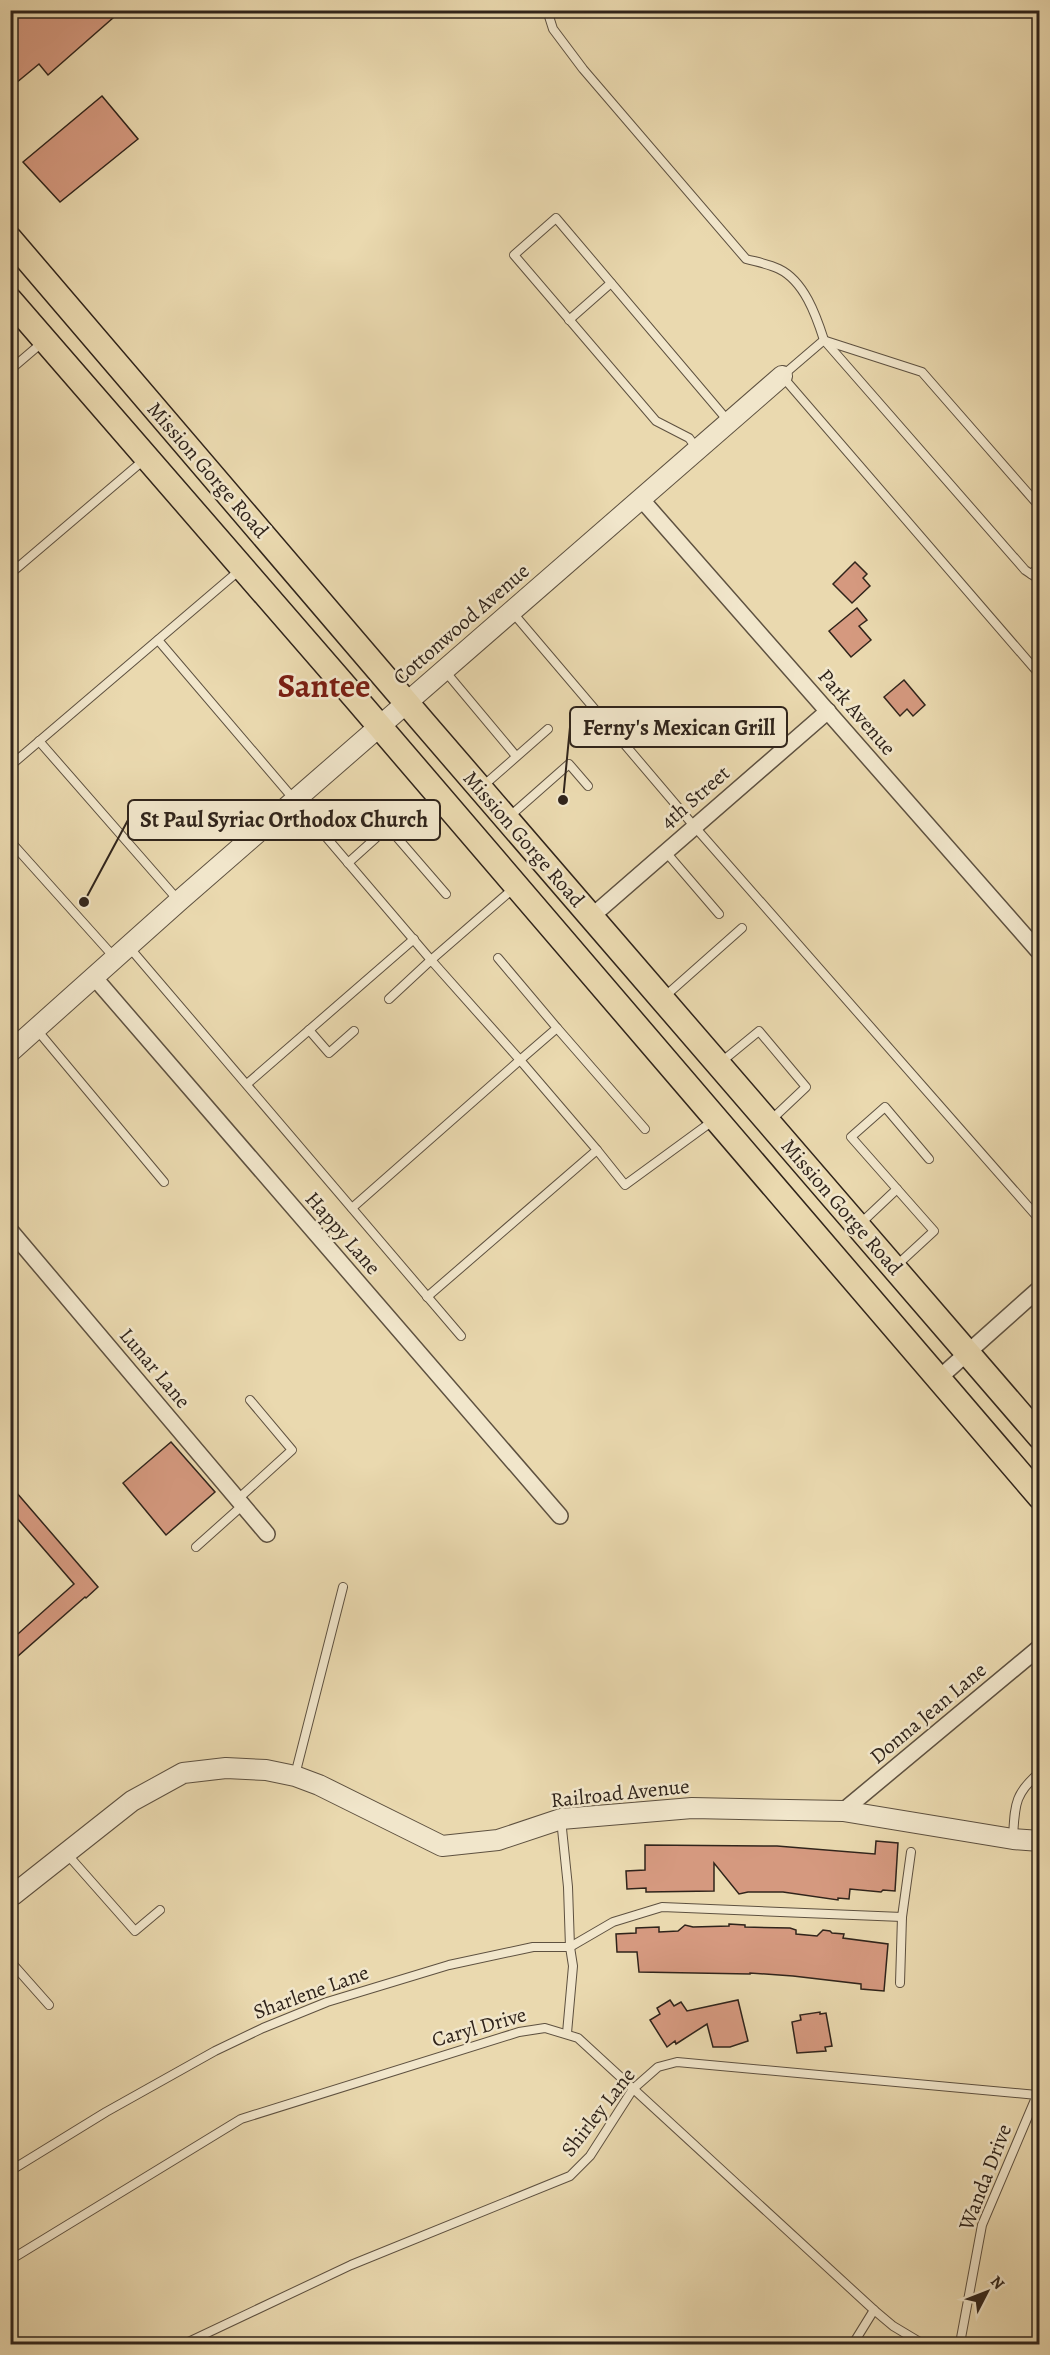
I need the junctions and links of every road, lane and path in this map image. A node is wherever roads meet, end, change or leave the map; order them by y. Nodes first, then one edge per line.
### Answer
1 (547, 10) edge
2 (10, 239) edge
3 (611, 282) junction
4 (10, 300) edge
5 (569, 320) junction
6 (45, 340) junction
7 (824, 340) junction
8 (10, 370) edge
9 (782, 376) junction
10 (729, 423) junction
11 (698, 450) junction
12 (146, 458) junction
13 (642, 500) junction
14 (1040, 507) edge
15 (1040, 567) edge
16 (242, 568) junction
17 (10, 574) edge
18 (1031, 574) junction
19 (1040, 580) edge
20 (512, 612) junction
21 (158, 640) junction
22 (444, 670) junction
23 (1040, 675) edge
24 (406, 703) junction
25 (828, 711) junction
26 (380, 727) junction
27 (548, 729) dead end
28 (39, 741) junction
29 (516, 756) junction
30 (10, 766) edge
31 (588, 786) dead end
32 (480, 789) junction
33 (296, 800) junction
34 (507, 819) junction
35 (694, 826) junction
36 (10, 840) edge
37 (665, 851) junction
38 (348, 863) junction
39 (516, 886) junction
40 (446, 894) dead end
41 (179, 901) junction
42 (719, 914) dead end
43 (591, 917) junction
44 (742, 928) dead end
45 (414, 939) junction
46 (122, 953) junction
47 (1040, 953) edge
48 (498, 958) dead end
49 (431, 960) junction
50 (94, 977) junction
51 (389, 999) dead end
52 (662, 999) junction
53 (557, 1028) junction
54 (36, 1029) junction
55 (309, 1030) junction
56 (354, 1031) dead end
57 (12, 1047) edge
58 (520, 1060) junction
59 (719, 1064) junction
60 (247, 1084) junction
61 (716, 1119) junction
62 (768, 1122) junction
63 (645, 1129) dead end
64 (597, 1150) junction
65 (929, 1159) dead end
66 (164, 1182) dead end
67 (897, 1189) junction
68 (352, 1208) junction
69 (1040, 1220) edge
70 (858, 1226) junction
71 (10, 1230) edge
72 (895, 1268) junction
73 (1040, 1288) edge
74 (427, 1297) junction
75 (461, 1336) dead end
76 (968, 1353) junction
77 (938, 1379) junction
78 (250, 1400) dead end
79 (1040, 1437) edge
80 (1040, 1497) edge
81 (241, 1502) junction
82 (560, 1516) dead end
83 (267, 1534) dead end
84 (196, 1547) dead end
85 (343, 1587) dead end
86 (1040, 1647) edge
87 (1040, 1772) edge
88 (295, 1776) junction
89 (843, 1811) junction
90 (561, 1819) junction
91 (1013, 1839) junction
92 (1040, 1841) edge
93 (911, 1852) dead end
94 (66, 1853) junction
95 (11, 1894) edge
96 (160, 1910) dead end
97 (902, 1917) junction
98 (570, 1947) junction
99 (10, 1961) edge
100 (900, 1983) dead end
101 (49, 2005) dead end
102 (567, 2033) junction
103 (633, 2089) junction
104 (1037, 2095) joint
105 (10, 2171) edge
106 (10, 2260) edge
107 (874, 2310) junction
108 (184, 2344) edge
109 (853, 2344) edge
110 (923, 2344) edge
111 (965, 2344) edge

1 - 7 lane
2 - 24 main road, Mission Gorge Road
3 - 5 lane
3 - 5 lane
3 - 10 lane
4 - 6 main road, Mission Gorge Road
5 - 11 lane
6 - 8 lane
6 - 12 main road, Mission Gorge Road
7 - 9 lane
7 - 14 lane
7 - 18 lane
9 - 10 street, Cottonwood Avenue
9 - 23 lane
10 - 11 street, Cottonwood Avenue
11 - 13 street, Cottonwood Avenue
12 - 16 main road, Mission Gorge Road
12 - 17 lane
13 - 20 street, Cottonwood Avenue
13 - 25 street, Park Avenue
15 - 18 lane
16 - 21 lane
16 - 26 main road, Mission Gorge Road
18 - 19 lane
20 - 22 street, Cottonwood Avenue
20 - 35 lane
21 - 28 lane
21 - 33 lane
22 - 24 street, Cottonwood Avenue
22 - 29 lane
24 - 26 street, Cottonwood Avenue
24 - 32 main road, Mission Gorge Road
25 - 35 street, 4th Street
25 - 47 street, Park Avenue
26 - 33 street, Cottonwood Avenue
26 - 39 main road, Mission Gorge Road
27 - 29 lane
28 - 30 lane
28 - 41 lane
29 - 32 lane
31 - 34 lane
32 - 34 main road, Mission Gorge Road
33 - 38 lane
33 - 41 street, Cottonwood Avenue
34 - 43 main road, Mission Gorge Road
35 - 37 street, 4th Street
35 - 69 lane
36 - 46 lane
37 - 42 lane
37 - 43 street, 4th Street
38 - 40 lane
38 - 45 lane
39 - 49 lane
39 - 61 main road, Mission Gorge Road
41 - 46 street, Cottonwood Avenue
43 - 52 main road, Mission Gorge Road
44 - 52 lane
45 - 49 lane
45 - 55 lane
46 - 50 street, Cottonwood Avenue
46 - 60 lane
48 - 53 lane
49 - 51 lane
49 - 58 lane
50 - 54 street, Cottonwood Avenue
50 - 82 street, Happy Lane
52 - 59 main road, Mission Gorge Road
53 - 58 lane
53 - 63 lane
54 - 57 street, Cottonwood Avenue
54 - 66 lane
55 - 56 lane
55 - 60 lane
58 - 64 lane
58 - 68 lane
59 - 62 main road, Mission Gorge Road
59 - 62 lane
60 - 68 lane
61 - 64 lane
61 - 77 main road, Mission Gorge Road
62 - 70 main road, Mission Gorge Road
64 - 74 lane
65 - 67 lane
67 - 70 lane
67 - 72 lane
68 - 74 lane
70 - 72 main road, Mission Gorge Road
71 - 81 street, Lunar Lane
72 - 76 main road, Mission Gorge Road
73 - 76 street
74 - 75 lane
76 - 77 street
76 - 79 main road, Mission Gorge Road
77 - 80 main road, Mission Gorge Road
78 - 81 lane
81 - 83 street, Lunar Lane
81 - 84 lane
85 - 88 lane
86 - 89 street, Donna Jean Lane
87 - 91 lane
88 - 90 street, Railroad Avenue
88 - 94 street, Railroad Avenue
89 - 90 street, Railroad Avenue
89 - 91 street, Railroad Avenue
90 - 98 lane
91 - 92 street, Railroad Avenue
93 - 97 lane
94 - 95 street, Railroad Avenue
94 - 96 lane
97 - 98 lane
97 - 100 lane
98 - 102 lane
98 - 105 lane, Sharlene Lane
99 - 101 lane
102 - 103 lane, Caryl Drive
102 - 106 lane, Caryl Drive
103 - 104 lane, Shirley Lane
103 - 107 lane, Caryl Drive
103 - 108 lane, Shirley Lane
104 - 111 lane, Wanda Drive
107 - 109 lane
107 - 110 lane, Caryl Drive

